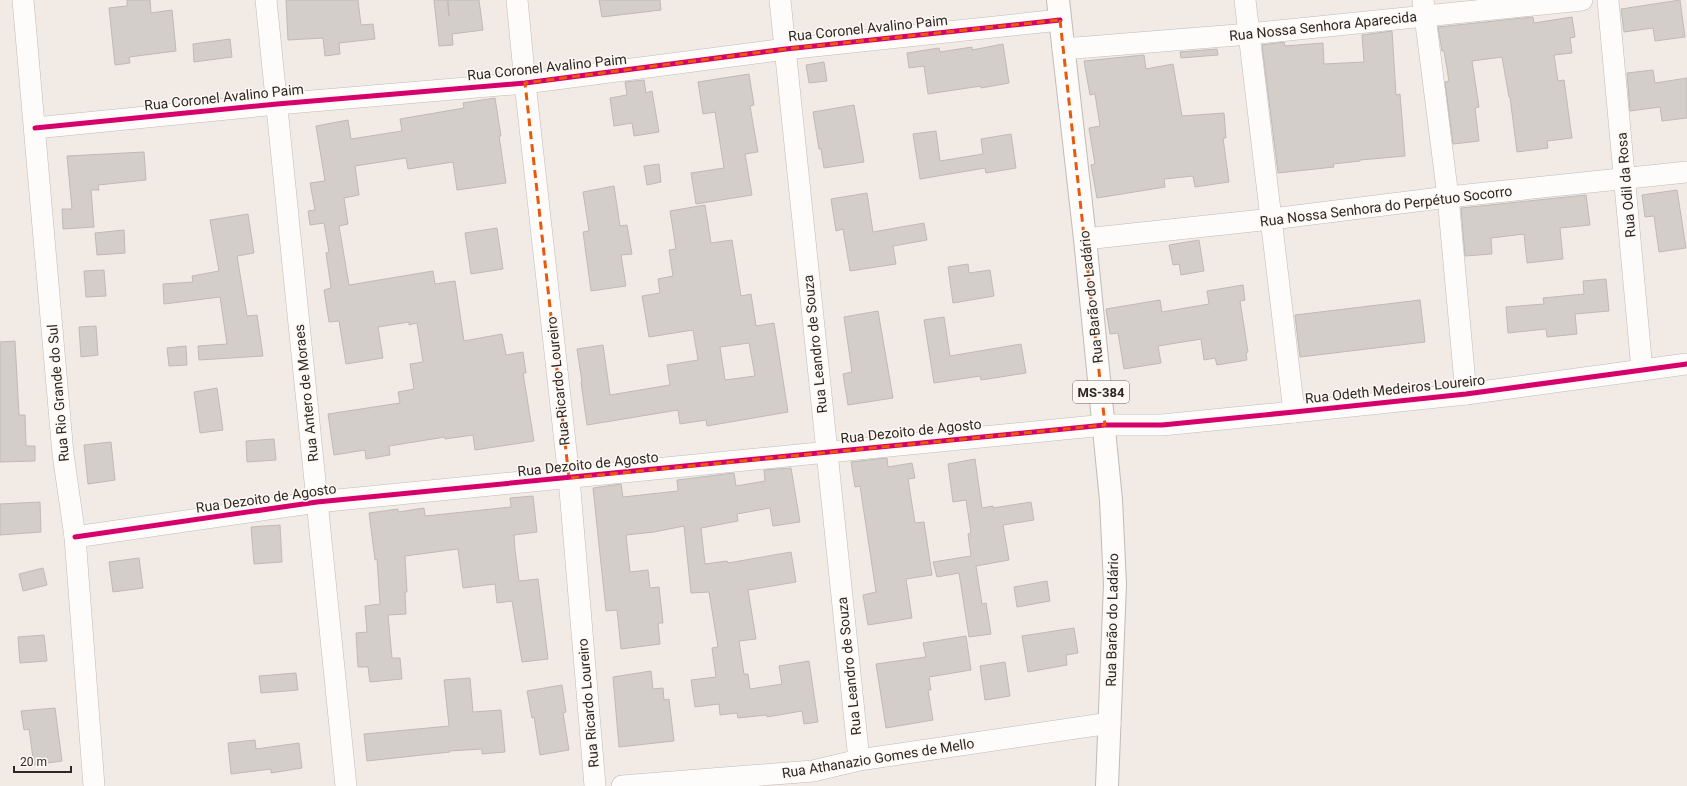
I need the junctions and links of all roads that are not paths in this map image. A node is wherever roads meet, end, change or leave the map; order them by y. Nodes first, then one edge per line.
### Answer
1 (23, 0) edge
2 (266, 0) edge
3 (517, 0) edge
4 (780, 0) edge
5 (1245, 0) edge
6 (1582, 0) edge
7 (1608, 0) edge
8 (1424, 8) edge
9 (1059, 10) edge
10 (1249, 34) junction
11 (786, 49) junction
12 (1063, 49) junction
13 (525, 83) junction
14 (277, 104) junction
15 (35, 128) junction
16 (1687, 172) edge
17 (1625, 179) junction
18 (1448, 197) junction
19 (1272, 220) junction
20 (1085, 239) junction
21 (1687, 364) edge
22 (1642, 370) junction
23 (1466, 394) junction
24 (1294, 412) junction
25 (1105, 425) junction
26 (826, 452) junction
27 (569, 478) junction
28 (317, 502) junction
29 (75, 536) junction
30 (1110, 723) junction
31 (859, 760) junction
32 (814, 778) edge
33 (94, 786) edge
34 (346, 786) edge
35 (595, 786) edge
36 (622, 786) edge
37 (1107, 786) edge

1 - 15 street, Rua Rio Grande do Sul
2 - 14 street, Rua Antero de Moraes
3 - 13 street, Rua Ricardo Loureiro
4 - 11 street, Rua Leandro de Souza
5 - 10 street
6 - 8 street, Rua Nossa Senhora Aparecida
7 - 17 street, Rua Odil da Rosa
8 - 10 street, Rua Nossa Senhora Aparecida
8 - 18 street
9 - 11 street, Rua Coronel Avalino Paim
9 - 12 main road, Rua Barão do Ladário / MS-384
10 - 12 street, Rua Nossa Senhora Aparecida
10 - 19 street
11 - 13 street, Rua Coronel Avalino Paim
11 - 26 street, Rua Leandro de Souza
12 - 20 main road, Rua Barão do Ladário / MS-384
13 - 14 street, Rua Coronel Avalino Paim
13 - 27 street, Rua Ricardo Loureiro
14 - 15 street, Rua Coronel Avalino Paim
14 - 28 street, Rua Antero de Moraes
15 - 29 street, Rua Rio Grande do Sul
16 - 17 street, Rua Nossa Senhora do Perpétuo Socorro
17 - 18 street, Rua Nossa Senhora do Perpétuo Socorro
17 - 22 street, Rua Odil da Rosa
18 - 19 street, Rua Nossa Senhora do Perpétuo Socorro
18 - 23 street
19 - 20 street, Rua Nossa Senhora do Perpétuo Socorro
19 - 24 street
20 - 25 main road, Rua Barão do Ladário / MS-384
21 - 22 street, Rua Odeth Medeiros Loureiro
22 - 23 street, Rua Odeth Medeiros Loureiro
23 - 24 street, Rua Odeth Medeiros Loureiro
24 - 25 street, Rua Odeth Medeiros Loureiro
25 - 26 street, Rua Dezoito de Agosto
25 - 30 main road, Rua Barão do Ladário / MS-384
26 - 27 street, Rua Dezoito de Agosto
26 - 31 street, Rua Leandro de Souza
27 - 28 street, Rua Dezoito de Agosto
27 - 35 street, Rua Ricardo Loureiro
28 - 29 street, Rua Dezoito de Agosto
28 - 34 street, Rua Antero de Moraes
29 - 33 street, Rua Rio Grande do Sul
30 - 31 street, Rua Athanazio Gomes de Mello
30 - 37 main road, Rua Barão do Ladário / MS-384
31 - 32 street, Rua Athanazio Gomes de Mello
32 - 36 street, Rua Athanazio Gomes de Mello

